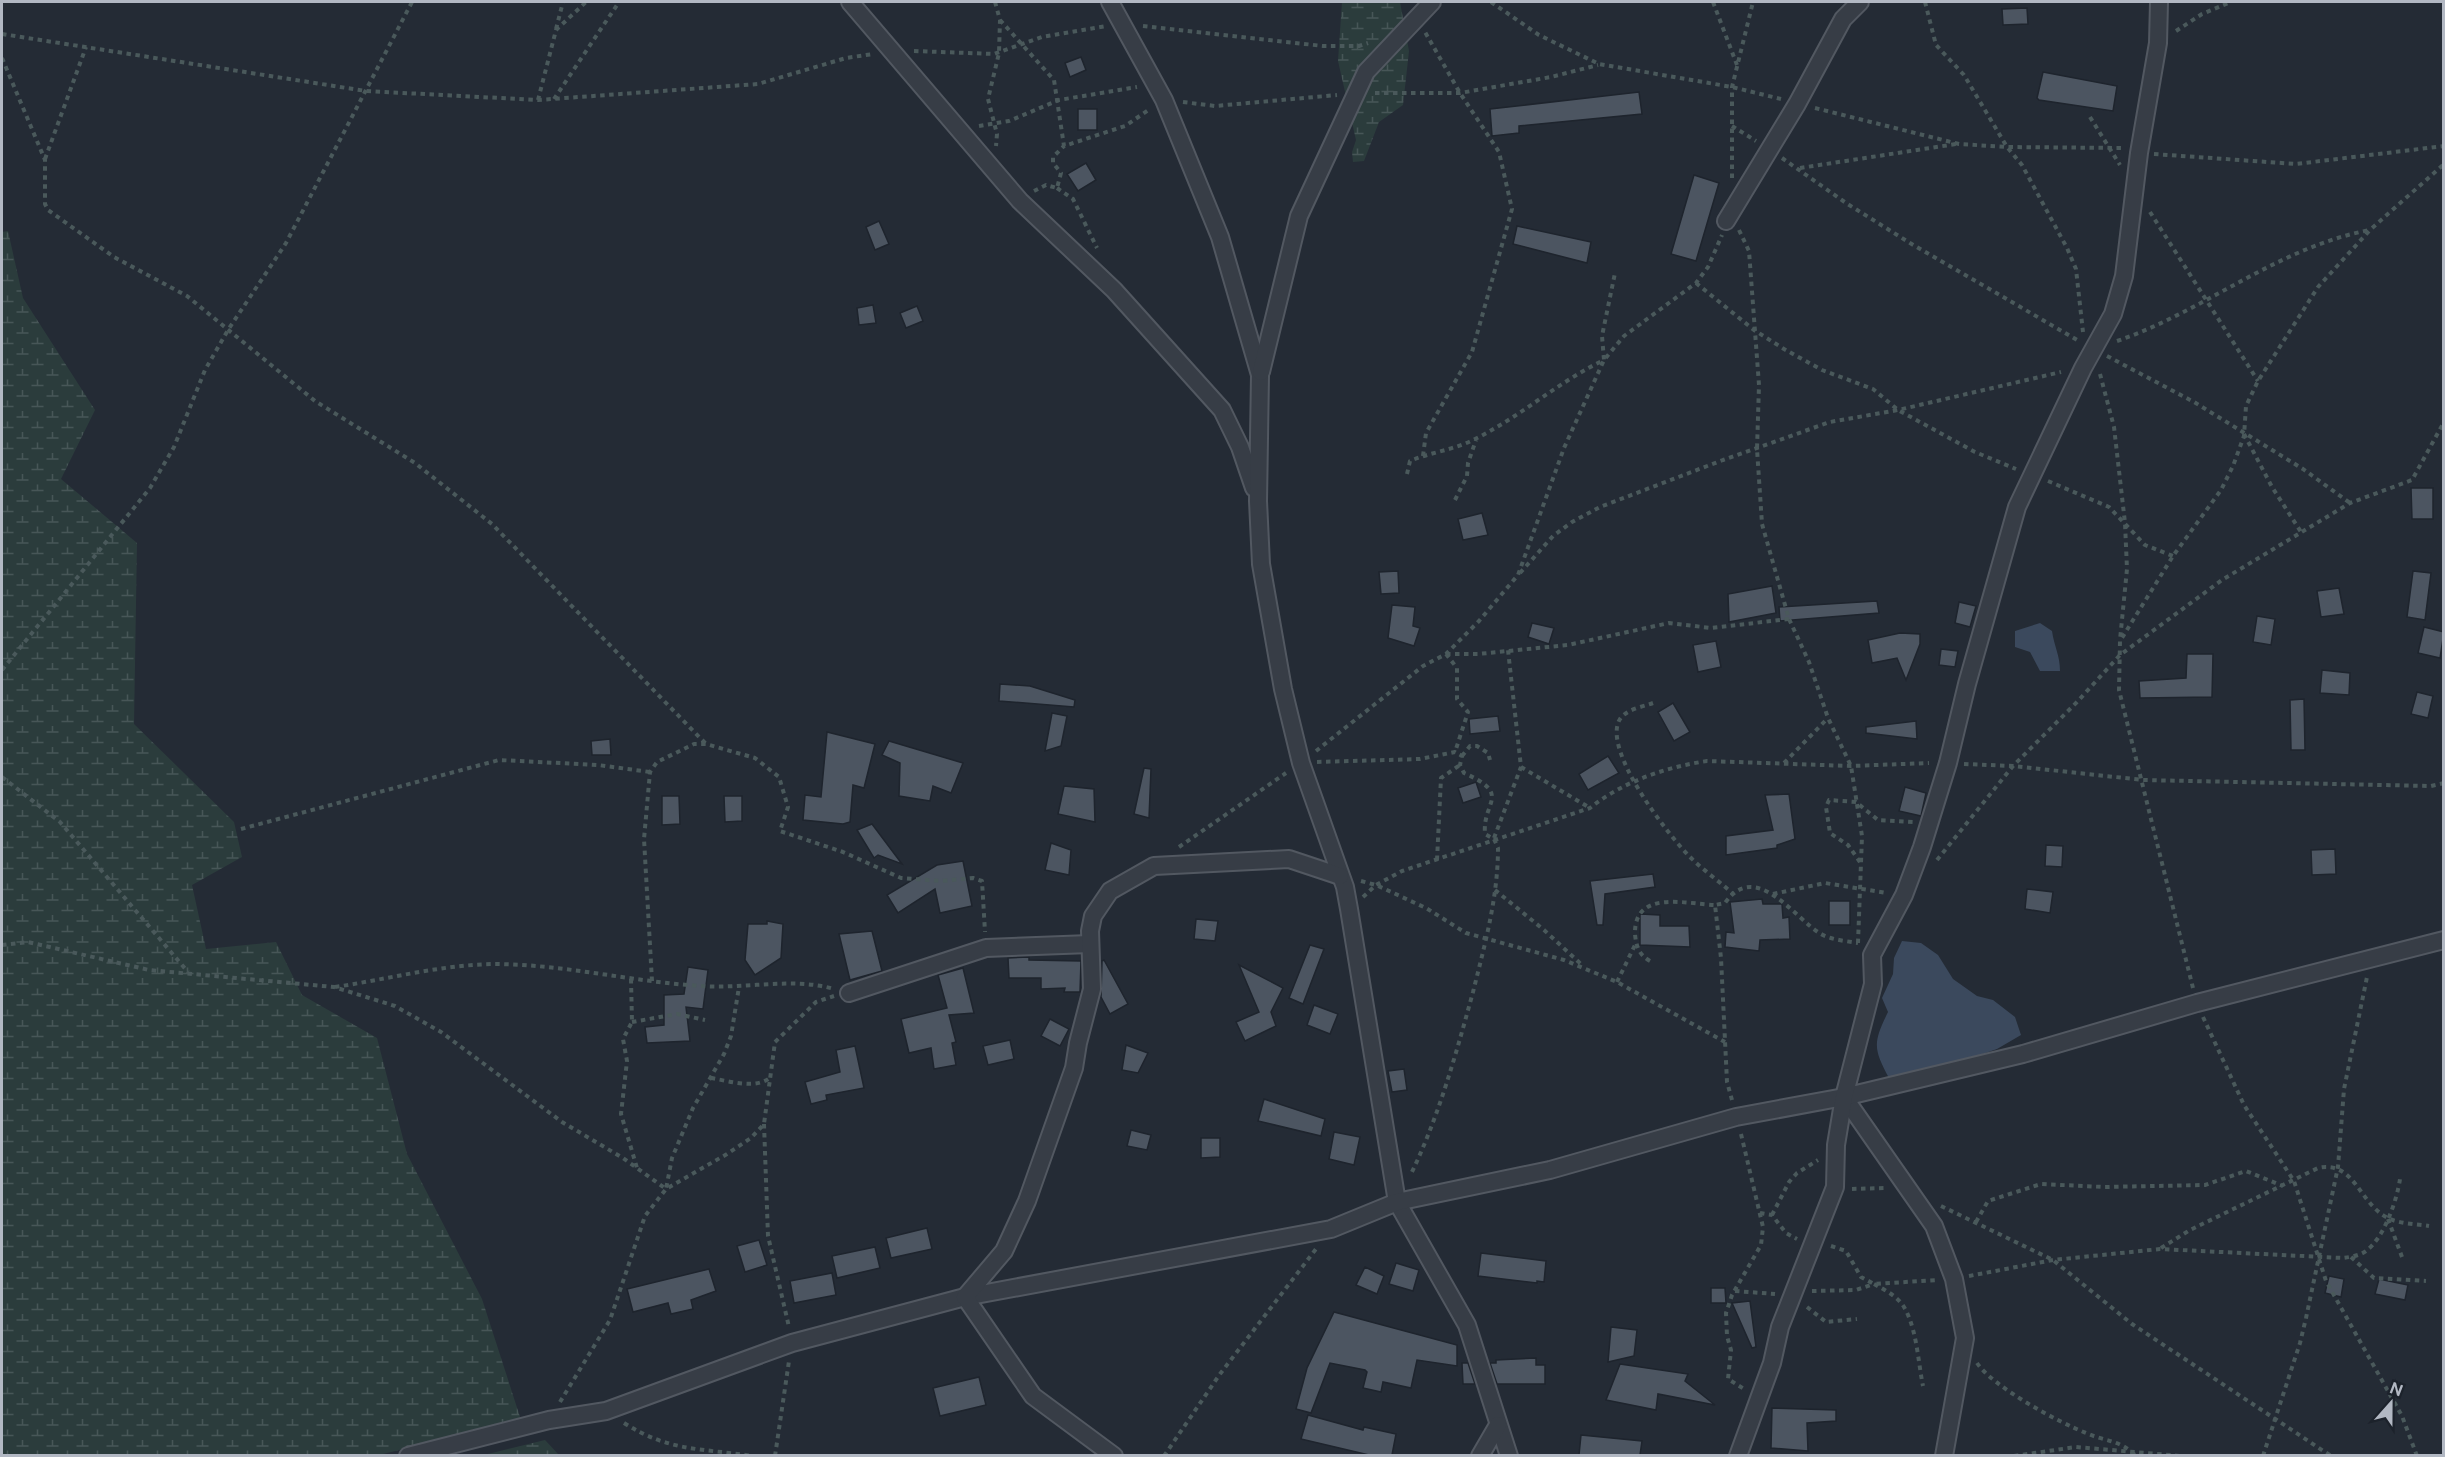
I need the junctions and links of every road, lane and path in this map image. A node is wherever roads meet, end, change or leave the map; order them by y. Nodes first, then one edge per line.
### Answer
1 (412, 2) edge
2 (563, 2) edge
3 (586, 2) edge
4 (620, 2) edge
5 (850, 2) edge
6 (995, 2) edge
7 (1110, 2) edge
8 (1432, 2) edge
9 (1491, 2) edge
10 (1713, 2) edge
11 (1753, 2) edge
12 (1860, 2) edge
13 (1925, 2) edge
14 (2159, 2) edge
15 (2231, 2) edge
16 (1416, 16) junction
17 (1000, 20) junction
18 (1124, 24) junction
19 (556, 30) junction
20 (2, 34) edge
21 (1370, 42) dead end
22 (2158, 43) junction
23 (1023, 44) junction
24 (86, 47) junction
25 (892, 51) junction
26 (999, 53) junction
27 (2, 58) edge
28 (1599, 64) junction
29 (1737, 66) junction
30 (1732, 87) junction
31 (366, 92) junction
32 (1460, 93) junction
33 (1356, 94) junction
34 (554, 99) junction
35 (538, 100) junction
36 (1059, 100) junction
37 (1164, 100) junction
38 (1797, 104) junction
39 (2090, 117) dead end
40 (993, 124) junction
41 (1732, 126) junction
42 (959, 128) junction
43 (1959, 144) junction
44 (1064, 146) junction
45 (2444, 146) edge
46 (2007, 147) junction
47 (2110, 148) junction
48 (1768, 149) junction
49 (2139, 150) junction
50 (45, 160) junction
51 (2444, 164) edge
52 (1800, 168) junction
53 (994, 170) junction
54 (1732, 180) dead end
55 (2134, 187) junction
56 (1057, 188) junction
57 (1020, 201) junction
58 (1726, 221) junction
59 (2370, 230) junction
60 (1098, 250) dead end
61 (1615, 273) dead end
62 (1696, 283) junction
63 (2206, 300) junction
64 (228, 330) junction
65 (1754, 330) junction
66 (2094, 349) junction
67 (1604, 360) junction
68 (2070, 366) dead end
69 (1260, 375) junction
70 (2258, 381) junction
71 (1898, 410) junction
72 (2444, 422) edge
73 (2244, 433) junction
74 (1476, 439) junction
75 (1757, 449) junction
76 (1423, 456) junction
77 (1407, 474) dead end
78 (2031, 474) junction
79 (1455, 500) dead end
80 (1258, 501) junction
81 (2350, 503) junction
82 (2125, 524) junction
83 (2301, 532) junction
84 (2174, 556) junction
85 (1518, 575) junction
86 (1789, 619) junction
87 (2120, 641) junction
88 (1508, 650) junction
89 (1446, 654) junction
90 (2120, 655) junction
91 (2, 670) edge
92 (1653, 703) dead end
93 (1828, 718) junction
94 (706, 744) junction
95 (1455, 752) junction
96 (1462, 756) junction
97 (1490, 760) dead end
98 (1948, 763) junction
99 (1301, 764) junction
100 (1783, 764) junction
101 (1460, 765) junction
102 (1851, 766) junction
103 (2013, 766) junction
104 (1521, 767) junction
105 (650, 772) junction
106 (2, 777) edge
107 (2143, 780) junction
108 (1635, 782) junction
109 (2444, 783) edge
110 (1856, 802) junction
111 (1590, 808) junction
112 (1928, 828) junction
113 (241, 829) dead end
114 (1494, 839) junction
115 (1951, 841) junction
116 (1437, 860) junction
117 (1860, 862) junction
118 (1936, 862) dead end
119 (1154, 866) junction
120 (1340, 876) junction
121 (1376, 885) junction
122 (1494, 890) junction
123 (1859, 890) junction
124 (1732, 893) dead end
125 (1773, 895) dead end
126 (1904, 895) junction
127 (1715, 905) dead end
128 (1349, 909) junction
129 (1487, 937) junction
130 (2444, 940) edge
131 (1090, 944) junction
132 (2, 945) edge
133 (1636, 945) junction
134 (986, 948) junction
135 (1872, 955) junction
136 (2371, 960) junction
137 (1650, 961) dead end
138 (1586, 969) junction
139 (188, 973) junction
140 (631, 979) junction
141 (652, 981) junction
142 (1617, 981) junction
143 (334, 987) junction
144 (739, 987) junction
145 (849, 993) junction
146 (2197, 1003) junction
147 (705, 1020) dead end
148 (632, 1022) junction
149 (1725, 1042) dead end
150 (772, 1076) junction
151 (711, 1078) junction
152 (1844, 1097) junction
153 (764, 1124) junction
154 (1836, 1145) junction
155 (2338, 1167) junction
156 (637, 1168) junction
157 (2400, 1179) dead end
158 (2294, 1181) junction
159 (2283, 1186) junction
160 (1835, 1187) junction
161 (666, 1189) junction
162 (1911, 1192) junction
163 (1398, 1202) junction
164 (1760, 1213) dead end
165 (1772, 1215) junction
166 (2388, 1218) junction
167 (1976, 1222) junction
168 (2429, 1226) dead end
169 (1331, 1229) junction
170 (1813, 1243) junction
171 (2160, 1249) junction
172 (2318, 1255) junction
173 (2351, 1257) junction
174 (2402, 1257) dead end
175 (2053, 1260) junction
176 (1954, 1279) junction
177 (2426, 1281) dead end
178 (1874, 1284) junction
179 (1734, 1291) dead end
180 (1792, 1295) junction
181 (965, 1297) junction
182 (1857, 1318) dead end
183 (1965, 1338) junction
184 (792, 1343) junction
185 (1923, 1386) dead end
186 (606, 1411) junction
187 (2276, 1418) junction
188 (549, 1420) junction
189 (1498, 1425) junction
190 (2130, 1450) junction
191 (408, 1455) edge
192 (752, 1455) edge
193 (775, 1455) edge
194 (1114, 1455) edge
195 (1164, 1455) edge
196 (1480, 1455) edge
197 (1509, 1455) edge
198 (1738, 1455) edge
199 (1944, 1455) edge
200 (2014, 1455) edge
201 (2136, 1455) edge
202 (2181, 1455) edge
203 (2263, 1455) edge
204 (2331, 1455) edge
205 (2418, 1455) edge

1 - 31 path
2 - 19 path
3 - 19 path
4 - 34 path
5 - 25 street
6 - 17 path
7 - 18 street
8 - 16 street
9 - 28 path
10 - 29 path
11 - 29 path
12 - 38 street
13 - 46 path
14 - 22 street
15 - 22 path
16 - 32 path
16 - 33 street
17 - 23 path
17 - 26 path
18 - 21 path
18 - 23 path
18 - 37 street
19 - 35 path
20 - 24 path
22 - 49 street
23 - 26 path
23 - 36 path
24 - 31 path
24 - 50 path
25 - 26 path
25 - 34 path
25 - 42 street
26 - 40 path
27 - 50 path
28 - 30 path
28 - 32 path
29 - 30 path
30 - 38 path
30 - 41 path
31 - 35 path
31 - 64 path
32 - 33 path
32 - 76 path
33 - 37 path
33 - 69 street
34 - 35 path
36 - 37 path
36 - 40 path
36 - 44 path
37 - 44 path
37 - 69 street
38 - 43 path
38 - 48 street
39 - 47 path
40 - 42 path
40 - 53 path
41 - 48 path
41 - 54 path
42 - 53 street
43 - 46 path
43 - 52 path
44 - 56 path
45 - 49 path
46 - 47 path
46 - 66 path
47 - 49 path
47 - 55 path
48 - 52 path
48 - 58 street
49 - 55 street
50 - 64 path
51 - 59 path
52 - 66 path
53 - 57 street
55 - 63 path
55 - 66 street
56 - 57 path
56 - 60 path
57 - 80 street
58 - 62 path
58 - 65 path
59 - 63 path
59 - 70 path
61 - 67 path
62 - 65 path
62 - 67 path
63 - 66 path
63 - 70 path
64 - 91 path
64 - 94 path
65 - 71 path
65 - 75 path
66 - 73 path
66 - 78 street
66 - 82 path
67 - 74 path
67 - 85 path
68 - 71 path
69 - 80 street
70 - 73 path
71 - 75 path
71 - 78 path
72 - 81 path
73 - 81 path
73 - 83 path
73 - 84 path
74 - 76 path
74 - 79 path
75 - 85 path
75 - 86 path
76 - 77 path
78 - 82 path
78 - 98 street
80 - 99 street
81 - 83 path
82 - 84 path
82 - 87 path
83 - 90 path
84 - 87 path
85 - 89 path
86 - 88 path
86 - 93 path
87 - 90 path
88 - 89 path
88 - 104 path
89 - 95 path
89 - 99 path
90 - 103 path
90 - 107 path
92 - 108 path
93 - 100 path
93 - 102 path
94 - 105 path
94 - 134 path
95 - 96 path
95 - 99 path
96 - 97 path
96 - 101 path
98 - 102 path
98 - 103 path
98 - 112 street
99 - 119 path
99 - 120 street
100 - 102 path
100 - 108 path
101 - 114 path
101 - 116 path
102 - 110 path
103 - 107 path
103 - 115 path
104 - 111 path
104 - 114 path
105 - 113 path
105 - 141 path
106 - 139 path
107 - 109 path
107 - 146 path
108 - 111 path
108 - 124 path
110 - 112 path
110 - 117 path
110 - 117 path
111 - 114 path
112 - 115 path
112 - 126 street
114 - 116 path
114 - 122 path
115 - 118 path
116 - 121 path
117 - 123 path
119 - 120 street
119 - 131 street
120 - 121 path
120 - 128 street
121 - 128 path
121 - 129 path
122 - 129 path
122 - 138 path
123 - 125 path
123 - 126 path
123 - 135 path
126 - 135 street
127 - 133 path
128 - 163 street
129 - 138 path
129 - 163 path
130 - 136 street
131 - 134 street
131 - 181 street
132 - 139 path
133 - 137 path
133 - 142 path
134 - 145 street
135 - 152 street
136 - 146 street
136 - 155 path
138 - 142 path
139 - 143 path
140 - 141 path
140 - 143 path
140 - 148 path
141 - 144 path
142 - 149 path
143 - 156 path
144 - 145 path
144 - 151 path
145 - 150 path
146 - 152 street
146 - 158 path
147 - 148 path
148 - 156 path
150 - 151 path
150 - 153 path
151 - 161 path
152 - 154 street
152 - 162 street
152 - 163 street
153 - 161 path
153 - 184 path
154 - 160 street
154 - 165 path
155 - 158 path
155 - 166 path
155 - 172 path
156 - 161 path
157 - 166 path
158 - 159 path
158 - 172 path
159 - 167 path
159 - 171 path
160 - 162 path
160 - 170 street
161 - 188 path
162 - 167 path
162 - 176 street
163 - 169 street
163 - 189 street
164 - 165 path
165 - 170 path
166 - 168 path
166 - 173 path
166 - 174 path
167 - 175 path
169 - 181 street
169 - 195 path
170 - 178 path
170 - 180 street
171 - 172 path
171 - 175 path
172 - 173 path
172 - 187 path
172 - 205 path
173 - 177 path
175 - 176 path
175 - 187 path
176 - 178 path
176 - 183 street
178 - 180 path
178 - 185 path
179 - 180 path
180 - 182 path
180 - 198 street
181 - 184 street
181 - 194 street
183 - 190 path
183 - 199 street
184 - 186 street
184 - 193 path
186 - 188 street
186 - 192 path
187 - 203 path
187 - 204 path
188 - 191 street
189 - 196 street
189 - 197 street
190 - 200 path
190 - 201 path
190 - 202 path

